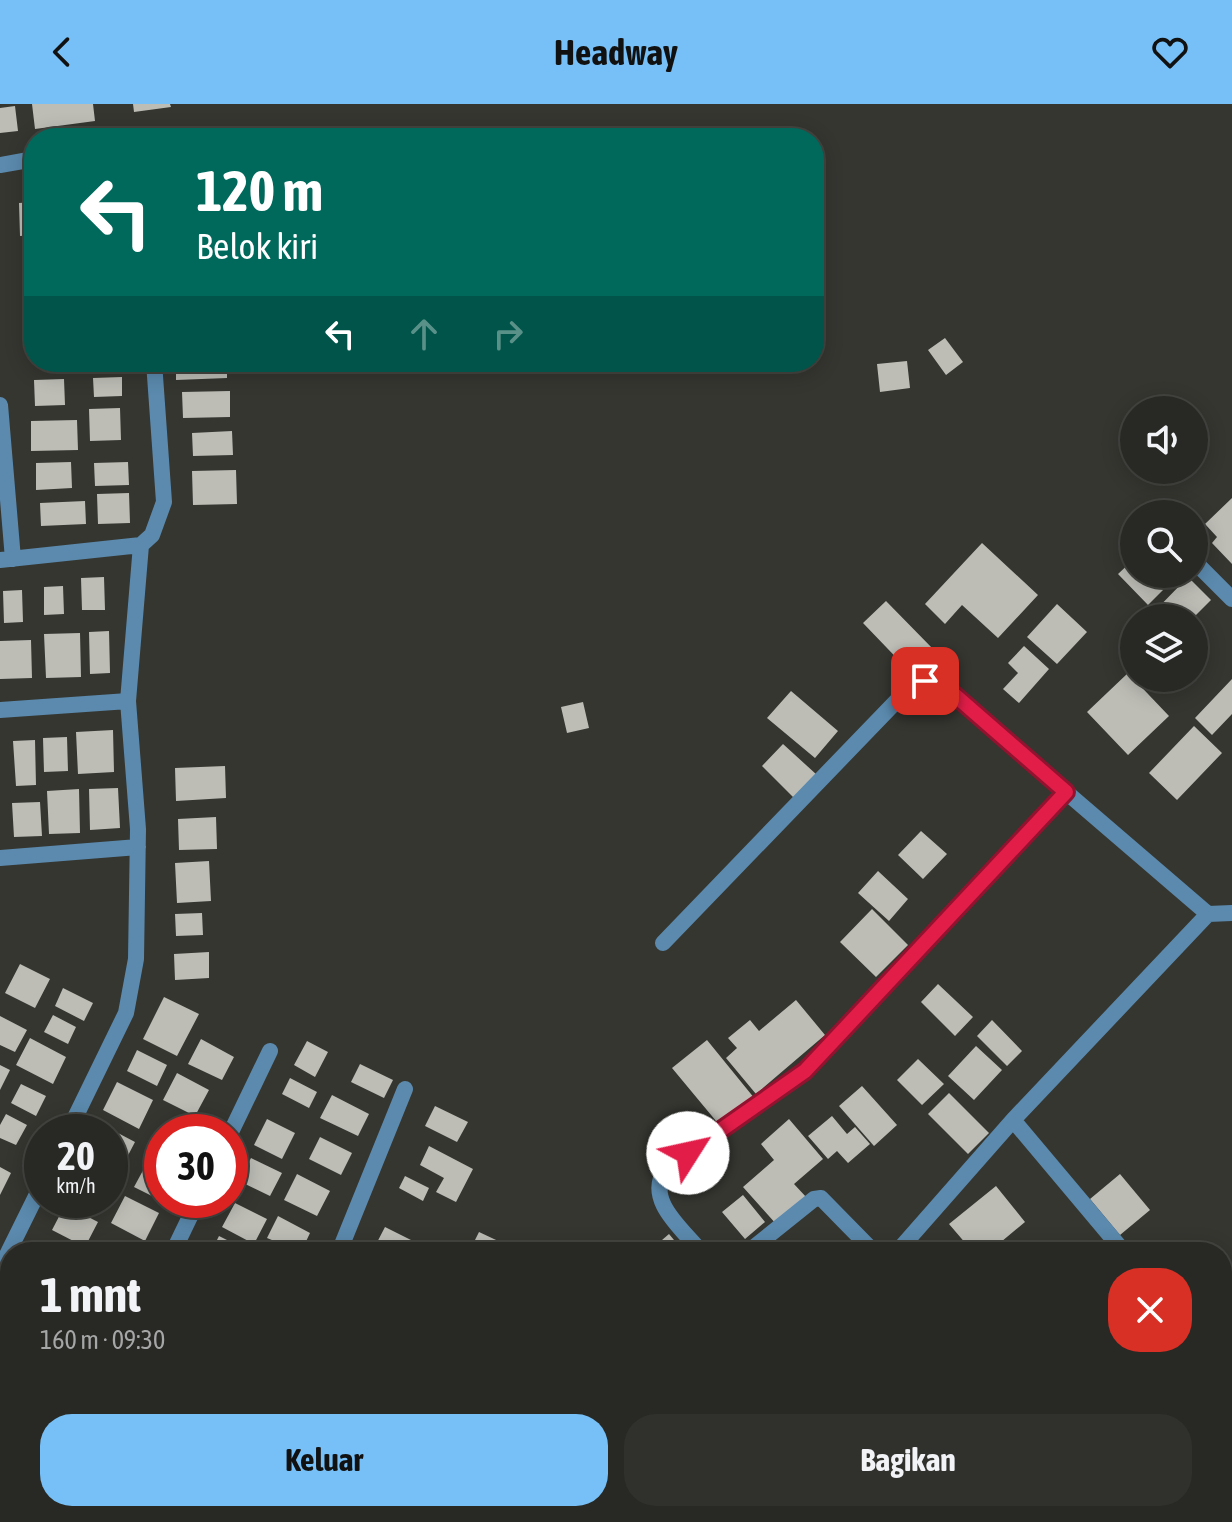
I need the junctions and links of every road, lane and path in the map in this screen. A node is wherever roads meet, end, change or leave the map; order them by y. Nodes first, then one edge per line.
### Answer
1 (24, 161) edge
2 (0, 165) edge
3 (155, 372) edge
4 (0, 405) edge
5 (141, 545) junction
6 (7, 560) edge
7 (1208, 575) edge
8 (1232, 599) edge
9 (128, 701) junction
10 (0, 710) edge
11 (1066, 792) junction
12 (138, 847) junction
13 (0, 858) edge
14 (1232, 913) edge
15 (1208, 914) junction
16 (663, 943) dead end
17 (270, 1051) dead end
18 (405, 1089) dead end
19 (77, 1114) edge
20 (240, 1114) edge
21 (1013, 1120) junction
22 (25, 1218) edge
23 (189, 1218) edge
24 (13, 1242) edge
25 (178, 1242) edge
26 (343, 1242) edge
27 (693, 1242) edge
28 (760, 1242) edge
29 (864, 1242) edge
30 (906, 1242) edge
31 (1116, 1242) edge

1 - 2 street
3 - 5 street
4 - 6 street
5 - 6 street
5 - 9 street
7 - 8 street
9 - 10 street
9 - 12 street
11 - 15 street
11 - 16 street
11 - 27 street
12 - 13 street
12 - 19 street
14 - 15 street
15 - 21 street
17 - 20 street
18 - 26 street
21 - 30 street
21 - 31 street
22 - 24 street
23 - 25 street
28 - 29 street

